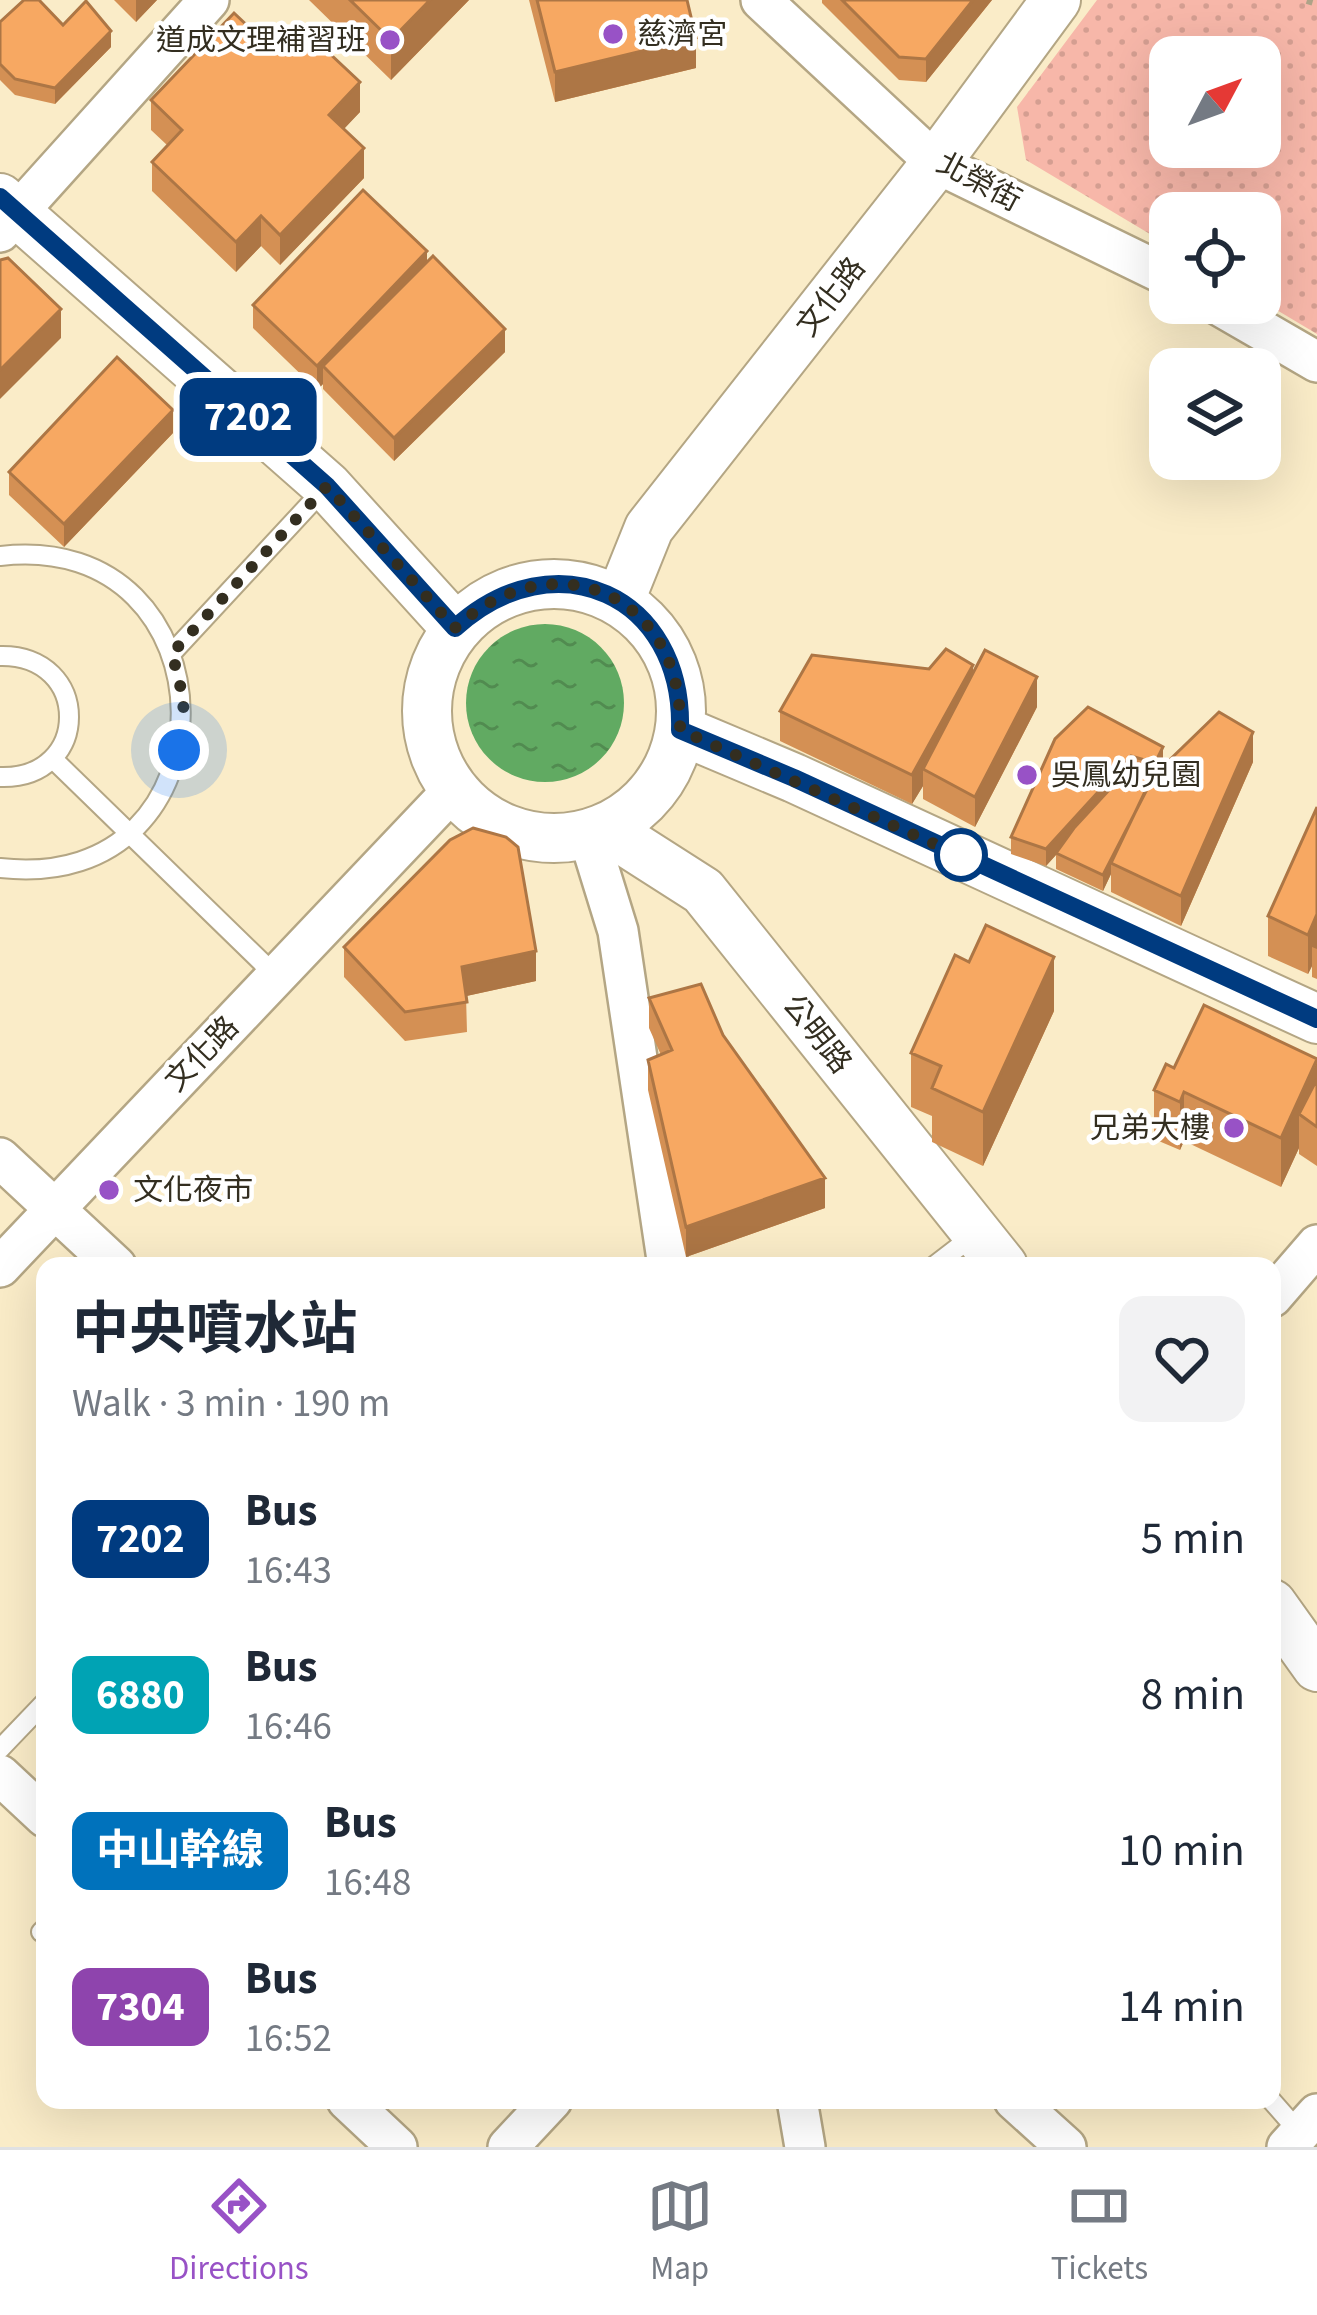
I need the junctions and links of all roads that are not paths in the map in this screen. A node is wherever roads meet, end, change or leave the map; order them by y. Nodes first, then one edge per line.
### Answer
1 (209, 0) edge
2 (761, 0) edge
3 (1056, 0) edge
4 (936, 163) junction
5 (6, 215) edge
6 (1149, 268) edge
7 (1251, 324) edge
8 (1317, 362) edge
9 (327, 486) junction
10 (0, 556) edge
11 (620, 600) junction
12 (455, 628) junction
13 (172, 653) junction
14 (0, 656) edge
15 (680, 730) junction
16 (53, 759) junction
17 (0, 777) edge
18 (454, 789) junction
19 (129, 832) junction
20 (597, 832) junction
21 (0, 868) edge
22 (276, 976) junction
23 (1317, 1019) edge
24 (0, 1158) edge
25 (55, 1208) junction
26 (1317, 1245) edge
27 (989, 1250) edge
28 (107, 1257) edge
29 (667, 1257) edge
30 (0, 1267) edge
31 (1281, 1287) edge
32 (1281, 1617) edge
33 (1317, 1667) edge
34 (36, 1711) edge
35 (0, 1749) edge
36 (0, 1774) edge
37 (36, 1808) edge
38 (357, 2109) edge
39 (544, 2109) edge
40 (799, 2109) edge
41 (1023, 2109) edge
42 (1279, 2109) edge
43 (1301, 2131) edge
44 (397, 2147) edge
45 (508, 2147) edge
46 (805, 2147) edge
47 (1066, 2147) edge

1 - 5 street
2 - 4 street, 北榮街
3 - 4 street, 文化路
4 - 6 street, 北榮街
4 - 11 street, 文化路
5 - 9 street
7 - 8 street
9 - 12 street
9 - 13 lane
10 - 13 lane
11 - 12 street
11 - 15 street
12 - 18 street
13 - 19 lane
14 - 16 lane
15 - 20 street
15 - 23 street
16 - 17 lane
16 - 19 lane
18 - 20 street
18 - 22 street, 文化路
19 - 21 lane
19 - 22 lane
20 - 27 street, 公明路
20 - 29 street
22 - 25 street, 文化路
24 - 25 street
25 - 28 street
25 - 30 street, 文化路
26 - 31 street
32 - 33 street
34 - 35 lane
36 - 37 street
38 - 44 street
39 - 45 street
40 - 46 street
41 - 47 street
42 - 43 lane

